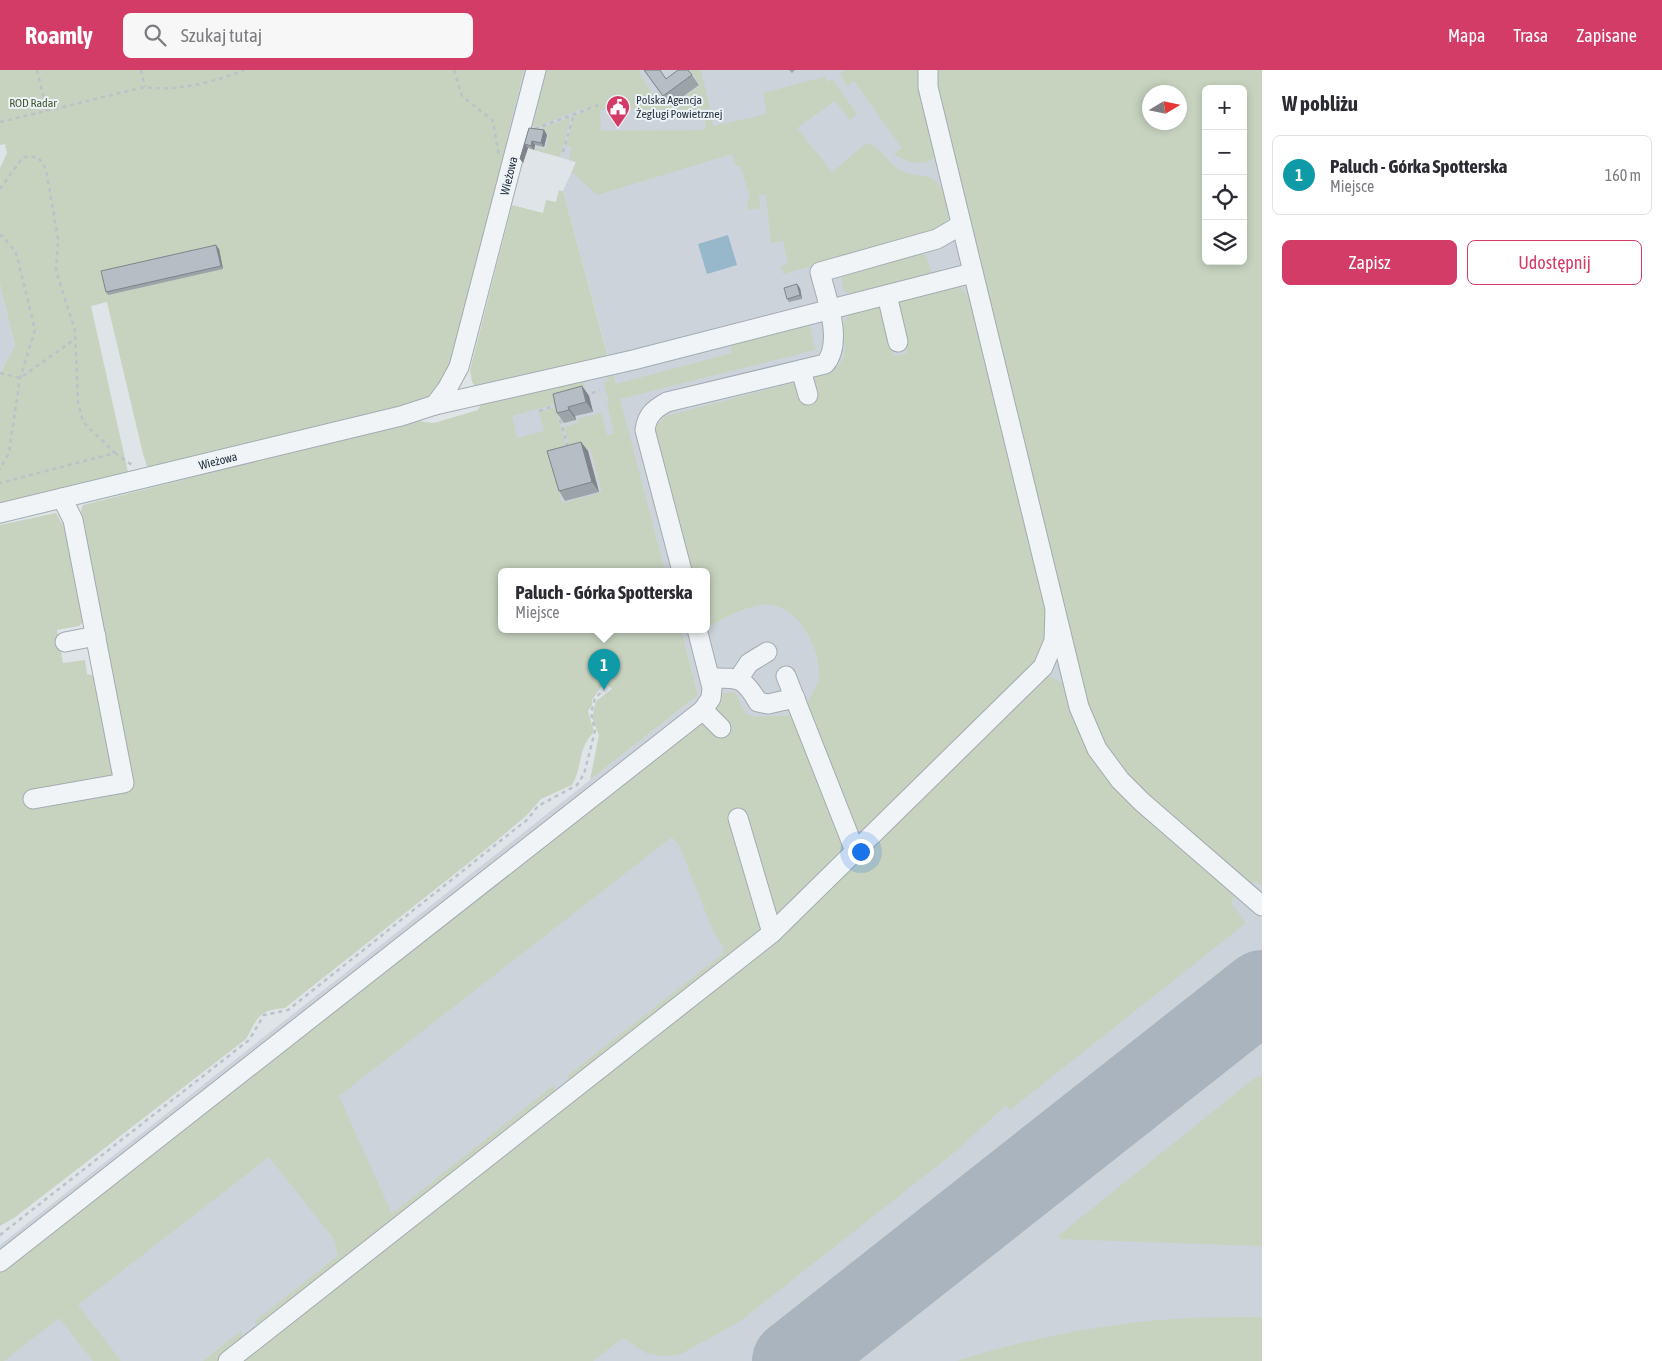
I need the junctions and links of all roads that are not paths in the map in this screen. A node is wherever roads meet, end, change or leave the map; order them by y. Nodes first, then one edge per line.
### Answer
1 (536, 70) edge
2 (928, 70) edge
3 (961, 225) junction
4 (972, 273) junction
5 (888, 295) junction
6 (828, 308) junction
7 (898, 342) dead end
8 (802, 370) junction
9 (808, 395) dead end
10 (435, 405) junction
11 (62, 498) junction
12 (0, 513) edge
13 (681, 568) edge
14 (1055, 609) junction
15 (698, 633) edge
16 (96, 636) junction
17 (65, 642) dead end
18 (767, 652) dead end
19 (786, 676) dead end
20 (710, 678) junction
21 (739, 678) junction
22 (794, 698) junction
23 (703, 710) junction
24 (721, 728) dead end
25 (33, 799) dead end
26 (738, 818) dead end
27 (855, 851) junction
28 (1262, 906) edge
29 (772, 933) junction
30 (0, 1262) edge
31 (228, 1361) edge

1 - 10 lane, Wieżowa
2 - 3 lane
3 - 4 lane
3 - 6 lane
4 - 5 lane, Wieżowa
4 - 14 lane
5 - 6 lane, Wieżowa
5 - 7 lane
6 - 8 lane
6 - 10 lane, Wieżowa
8 - 9 lane
8 - 13 lane
10 - 11 lane, Wieżowa
11 - 12 lane, Wieżowa
11 - 16 lane
14 - 27 lane
14 - 28 lane
15 - 20 lane
16 - 17 lane
16 - 25 lane
18 - 21 lane
19 - 22 lane
20 - 21 lane
20 - 23 lane
21 - 22 lane
22 - 27 lane
23 - 24 lane
23 - 30 lane
26 - 29 lane
27 - 29 lane
29 - 31 lane

